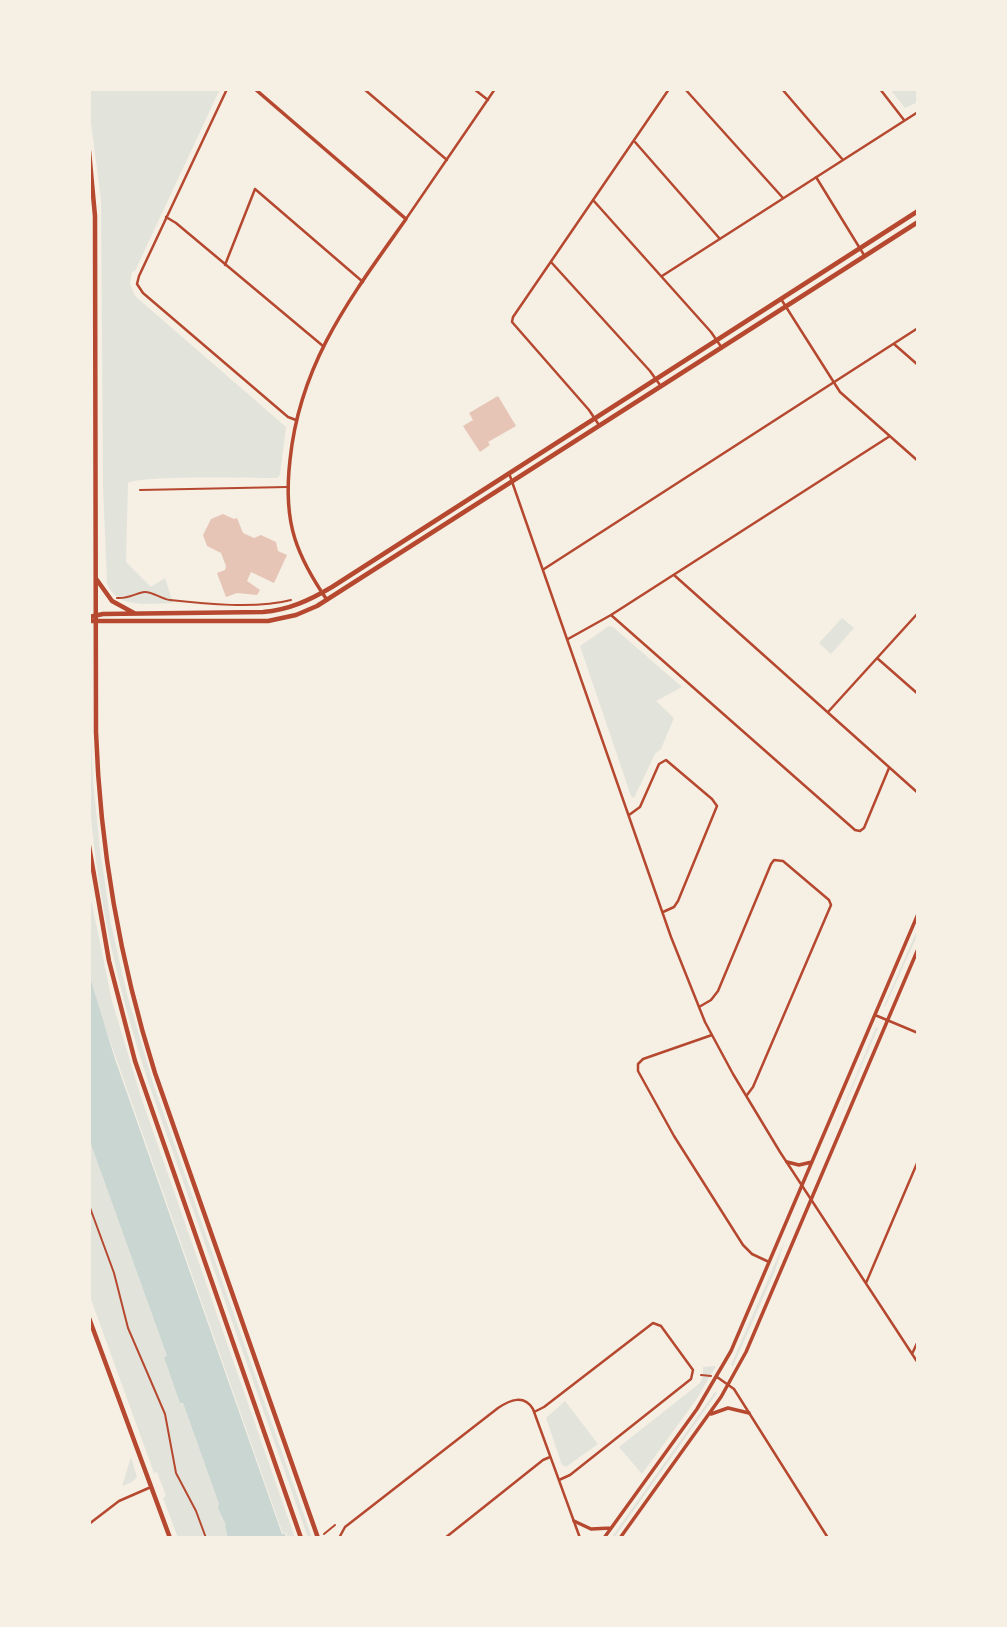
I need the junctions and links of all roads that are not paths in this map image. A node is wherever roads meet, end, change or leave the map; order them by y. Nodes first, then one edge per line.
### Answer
1 (227, 89) edge
2 (255, 89) edge
3 (364, 89) edge
4 (474, 89) edge
5 (495, 89) edge
6 (669, 89) edge
7 (685, 89) edge
8 (782, 89) edge
9 (880, 89) edge
10 (488, 100) junction
11 (918, 112) edge
12 (904, 120) junction
13 (634, 141) junction
14 (89, 151) edge
15 (447, 160) junction
16 (843, 160) junction
17 (816, 177) junction
18 (783, 198) junction
19 (593, 200) junction
20 (918, 211) edge
21 (166, 217) junction
22 (406, 219) junction
23 (918, 222) edge
24 (720, 239) junction
25 (860, 248) junction
26 (865, 256) junction
27 (551, 262) junction
28 (225, 265) junction
29 (662, 276) junction
30 (363, 282) junction
31 (781, 299) junction
32 (786, 307) junction
33 (918, 328) edge
34 (717, 340) junction
35 (894, 344) junction
36 (323, 346) junction
37 (722, 348) junction
38 (918, 365) edge
39 (656, 379) junction
40 (833, 383) junction
41 (661, 387) junction
42 (595, 418) junction
43 (296, 420) junction
44 (600, 426) junction
45 (890, 436) junction
46 (918, 461) edge
47 (509, 473) junction
48 (513, 482) junction
49 (288, 487) junction
50 (140, 490) dead end
51 (543, 569) junction
52 (674, 575) junction
53 (96, 578) junction
54 (322, 593) junction
55 (327, 600) junction
56 (918, 613) edge
57 (135, 614) junction
58 (611, 614) junction
59 (96, 615) junction
60 (89, 619) edge
61 (96, 622) junction
62 (568, 639) junction
63 (877, 658) junction
64 (918, 694) edge
65 (828, 712) junction
66 (889, 768) junction
67 (918, 793) edge
68 (629, 814) junction
69 (89, 846) edge
70 (663, 912) junction
71 (918, 914) edge
72 (918, 949) edge
73 (699, 1007) junction
74 (875, 1015) junction
75 (888, 1020) junction
76 (918, 1033) edge
77 (712, 1035) junction
78 (746, 1096) junction
79 (918, 1161) edge
80 (787, 1162) junction
81 (812, 1162) junction
82 (802, 1185) junction
83 (812, 1200) junction
84 (769, 1262) junction
85 (866, 1283) junction
86 (89, 1318) edge
87 (918, 1341) edge
88 (912, 1354) junction
89 (918, 1363) edge
90 (717, 1377) junction
91 (729, 1384) junction
92 (534, 1412) junction
93 (749, 1413) junction
94 (709, 1415) junction
95 (550, 1457) junction
96 (559, 1480) junction
97 (151, 1487) junction
98 (574, 1521) junction
99 (89, 1524) edge
100 (611, 1528) junction
101 (321, 1536) edge
102 (170, 1538) edge
103 (301, 1538) edge
104 (339, 1538) edge
105 (445, 1538) edge
106 (580, 1538) edge
107 (604, 1538) edge
108 (620, 1538) edge
109 (828, 1538) edge

1 - 21 street
2 - 22 street
3 - 15 street
4 - 10 street
5 - 10 street
6 - 13 street
7 - 18 street
8 - 16 street
9 - 12 street
10 - 15 street
11 - 12 street
12 - 16 street
13 - 19 street
13 - 24 street
14 - 53 main road
15 - 22 street
16 - 17 street
17 - 18 street
17 - 25 street
18 - 24 street
19 - 27 street
19 - 29 street
20 - 25 main road
21 - 28 street
21 - 43 street
22 - 30 street
23 - 26 main road
24 - 29 street
25 - 26 street
25 - 31 main road
26 - 32 main road
27 - 39 street
27 - 42 street
28 - 30 street
28 - 36 street
29 - 34 street
30 - 36 street
31 - 32 street
31 - 34 main road
32 - 37 main road
32 - 40 street
33 - 35 street
34 - 37 street
34 - 39 main road
35 - 38 street
35 - 40 street
36 - 43 street
37 - 41 main road
39 - 41 street
39 - 42 main road
40 - 45 street
40 - 51 street
41 - 44 main road
42 - 44 street
42 - 47 main road
43 - 49 street
44 - 48 main road
45 - 46 street
45 - 52 street
47 - 48 street
47 - 54 main road
48 - 51 street
48 - 55 main road
49 - 50 lane
49 - 54 street
51 - 62 street
52 - 58 street
52 - 65 street
53 - 57 main road
53 - 59 main road
54 - 55 street
54 - 57 main road
55 - 61 main road
56 - 63 street
57 - 59 main road
58 - 62 street
58 - 66 street
59 - 60 main road
59 - 61 main road
60 - 61 main road
61 - 101 main road
62 - 68 street
63 - 64 street
63 - 65 street
65 - 66 street
66 - 67 street
68 - 70 street
68 - 70 street
69 - 103 main road
70 - 73 street
71 - 74 street
72 - 75 street
73 - 77 street
73 - 78 street
74 - 75 street
74 - 81 street
75 - 76 street
75 - 83 street
77 - 78 street
77 - 84 street
78 - 80 street
79 - 85 street
80 - 81 street
80 - 82 street
81 - 82 street
82 - 83 street
82 - 84 street
83 - 85 street
83 - 91 street
84 - 90 street
85 - 88 street
86 - 97 main road
87 - 88 street
88 - 89 street
90 - 91 street
90 - 100 street
91 - 93 street
91 - 94 street
92 - 95 street
92 - 96 street
92 - 104 street
93 - 94 street
93 - 109 street
94 - 108 street
95 - 96 street
95 - 105 street
96 - 98 street
97 - 99 street
97 - 102 main road
98 - 100 street
98 - 106 street
100 - 107 street

